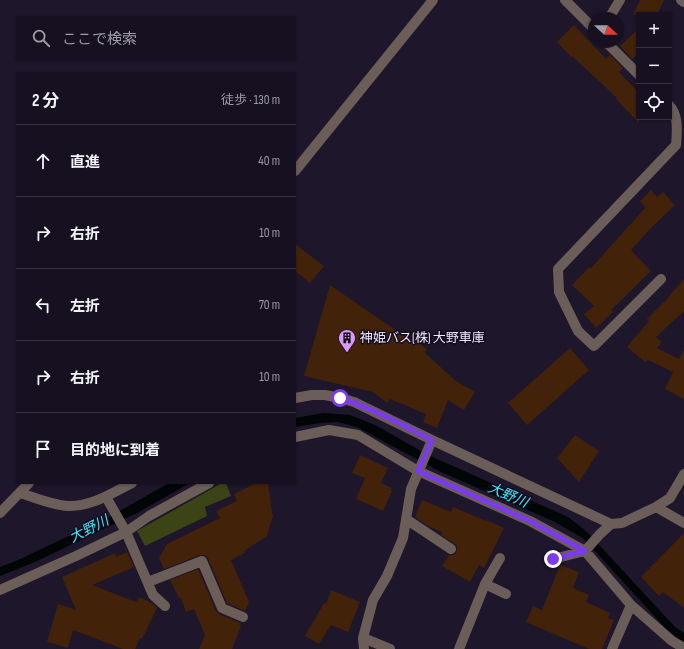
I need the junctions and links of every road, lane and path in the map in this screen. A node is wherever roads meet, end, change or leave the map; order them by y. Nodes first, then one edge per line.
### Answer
1 (433, 0) edge
2 (565, 0) edge
3 (620, 0) edge
4 (681, 0) edge
5 (684, 2) edge
6 (613, 12) edge
7 (588, 24) edge
8 (612, 48) edge
9 (636, 72) edge
10 (672, 109) edge
11 (296, 170) edge
12 (661, 279) dead end
13 (296, 398) edge
14 (296, 437) edge
15 (432, 440) junction
16 (418, 471) junction
17 (684, 474) edge
18 (28, 484) edge
19 (130, 484) edge
20 (206, 484) edge
21 (20, 493) junction
22 (106, 497) junction
23 (656, 507) junction
24 (0, 513) edge
25 (406, 519) junction
26 (684, 523) edge
27 (611, 524) junction
28 (126, 532) junction
29 (451, 549) dead end
30 (585, 551) junction
31 (500, 558) dead end
32 (553, 559) dead end
33 (148, 582) junction
34 (485, 584) junction
35 (0, 590) edge
36 (506, 594) dead end
37 (632, 605) junction
38 (166, 606) dead end
39 (243, 617) dead end
40 (363, 638) junction
41 (684, 648) edge
42 (364, 649) edge
43 (390, 649) edge
44 (459, 649) edge
45 (612, 649) edge

1 - 11 street
2 - 7 street
3 - 6 street
4 - 5 street
8 - 9 street
10 - 12 street
13 - 15 street
14 - 16 street
15 - 16 street
15 - 27 street
16 - 25 street
16 - 30 street
17 - 23 street
18 - 21 street
19 - 22 street
20 - 28 street
21 - 22 street
21 - 24 street
22 - 28 street
23 - 26 street
23 - 27 street
25 - 29 street
25 - 40 street
27 - 30 street
28 - 33 street
28 - 35 street
30 - 32 street
30 - 37 street
31 - 34 street
33 - 38 street
33 - 39 street
34 - 36 street
34 - 44 street
37 - 41 street
37 - 45 street
40 - 42 street
40 - 43 street

